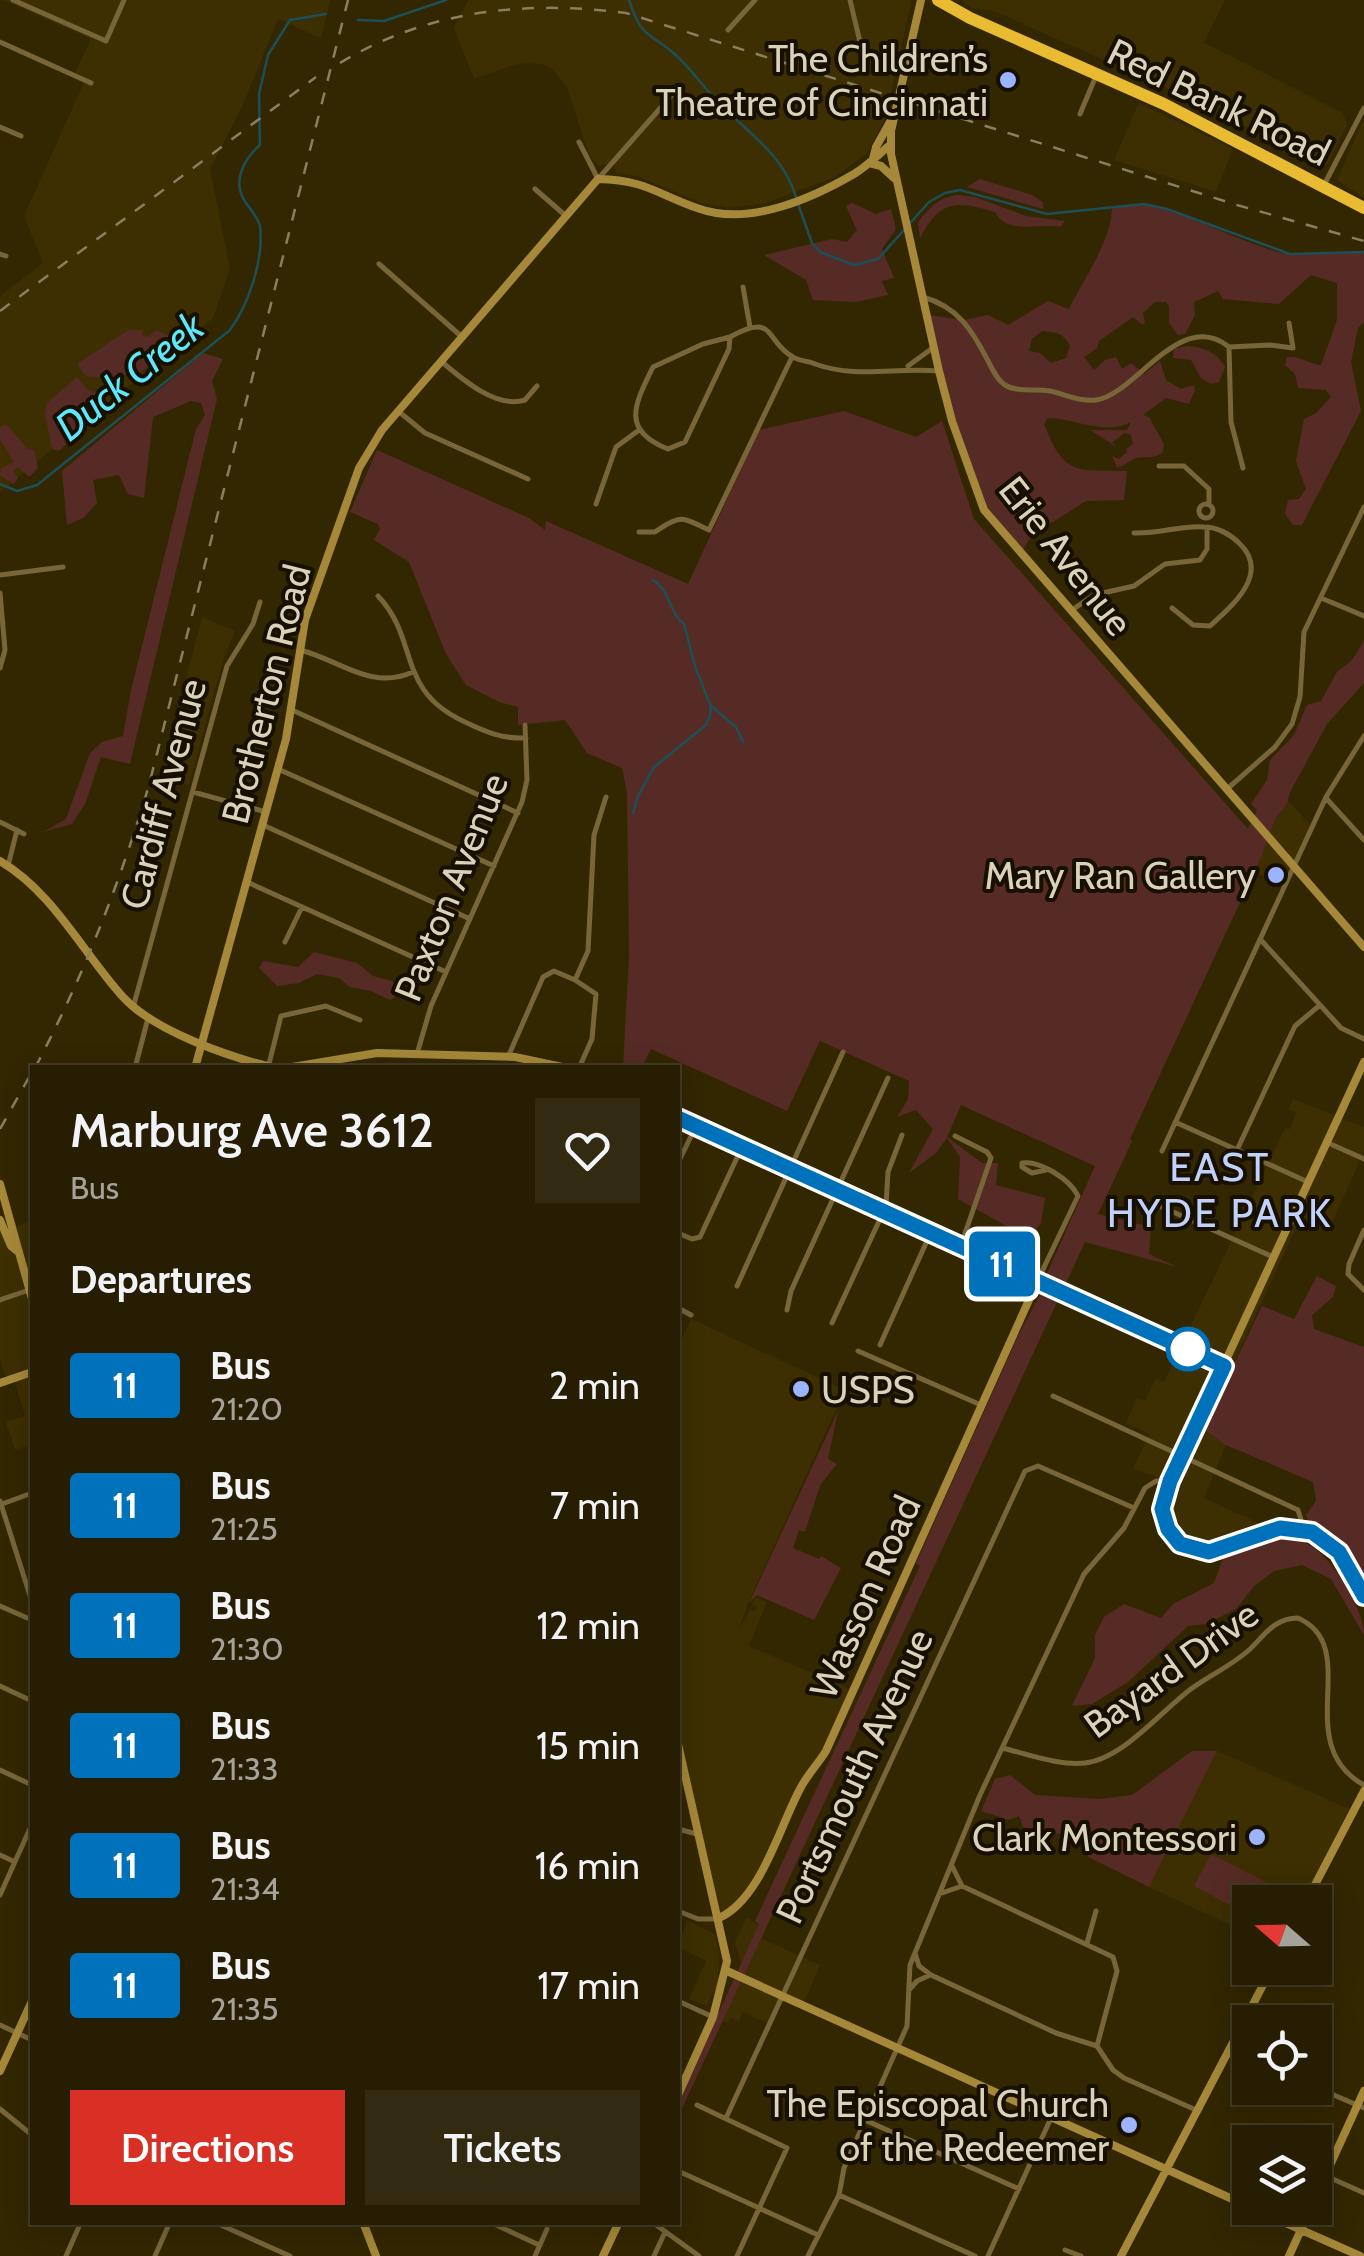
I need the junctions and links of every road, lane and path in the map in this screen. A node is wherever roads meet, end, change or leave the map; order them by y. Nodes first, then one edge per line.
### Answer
1 (13, 0) edge
2 (124, 0) edge
3 (754, 0) edge
4 (850, 0) edge
5 (938, 0) edge
6 (920, 4) edge
7 (728, 30) dead end
8 (0, 42) edge
9 (865, 63) dead end
10 (1096, 74) junction
11 (91, 83) dead end
12 (678, 88) dead end
13 (1364, 108) edge
14 (1080, 114) dead end
15 (894, 116) junction
16 (0, 127) edge
17 (21, 136) dead end
18 (579, 142) dead end
19 (890, 145) junction
20 (871, 161) junction
21 (598, 179) junction
22 (895, 179) junction
23 (1324, 185) junction
24 (535, 189) dead end
25 (1364, 208) edge
26 (566, 216) junction
27 (379, 264) dead end
28 (743, 287) dead end
29 (924, 298) junction
30 (1289, 322) dead end
31 (750, 327) junction
32 (461, 336) junction
33 (730, 337) junction
34 (934, 347) junction
35 (1229, 347) junction
36 (792, 357) junction
37 (440, 360) junction
38 (905, 368) junction
39 (939, 371) junction
40 (536, 386) dead end
41 (398, 410) junction
42 (639, 430) junction
43 (1158, 466) dead end
44 (1243, 468) dead end
45 (528, 479) dead end
46 (596, 504) dead end
47 (1364, 507) edge
48 (1211, 508) junction
49 (1200, 516) junction
50 (1356, 524) junction
51 (1207, 527) junction
52 (1364, 527) edge
53 (640, 532) dead end
54 (1134, 533) dead end
55 (63, 567) dead end
56 (0, 575) edge
57 (0, 594) edge
58 (378, 596) dead end
59 (1320, 598) junction
60 (260, 602) dead end
61 (1172, 608) dead end
62 (1070, 612) junction
63 (1364, 616) edge
64 (300, 650) junction
65 (0, 668) edge
66 (413, 672) junction
67 (292, 710) junction
68 (525, 725) dead end
69 (1364, 737) edge
70 (526, 738) junction
71 (278, 769) junction
72 (1227, 789) junction
73 (193, 792) junction
74 (606, 797) dead end
75 (1326, 797) junction
76 (266, 812) junction
77 (518, 813) junction
78 (0, 822) edge
79 (263, 825) junction
80 (16, 830) junction
81 (24, 834) dead end
82 (1364, 840) edge
83 (4, 864) edge
84 (494, 866) junction
85 (1293, 867) junction
86 (247, 882) junction
87 (302, 907) junction
88 (470, 919) junction
89 (1260, 939) junction
90 (286, 942) dead end
91 (1364, 948) edge
92 (446, 972) junction
93 (576, 980) junction
94 (1320, 1005) junction
95 (133, 1007) junction
96 (148, 1018) junction
97 (360, 1020) dead end
98 (1364, 1039) edge
99 (202, 1042) junction
100 (844, 1052) dead end
101 (417, 1054) junction
102 (508, 1057) junction
103 (1364, 1062) edge
104 (540, 1064) edge
105 (136, 1065) edge
106 (196, 1065) edge
107 (265, 1065) edge
108 (271, 1065) edge
109 (300, 1065) edge
110 (415, 1065) edge
111 (580, 1065) edge
112 (888, 1078) dead end
113 (680, 1119) edge
114 (1176, 1122) junction
115 (696, 1126) junction
116 (902, 1135) dead end
117 (955, 1136) dead end
118 (1326, 1142) junction
119 (742, 1147) junction
120 (1237, 1150) junction
121 (1162, 1151) dead end
122 (1364, 1159) edge
123 (680, 1160) edge
124 (790, 1168) junction
125 (1046, 1170) dead end
126 (1308, 1182) junction
127 (0, 1184) edge
128 (837, 1189) junction
129 (1162, 1207) dead end
130 (884, 1210) junction
131 (0, 1220) edge
132 (1364, 1230) edge
133 (931, 1232) junction
134 (680, 1234) edge
135 (961, 1246) junction
136 (17, 1250) junction
137 (1273, 1256) junction
138 (1041, 1282) junction
139 (737, 1286) dead end
140 (1364, 1290) edge
141 (30, 1291) edge
142 (30, 1294) edge
143 (0, 1300) edge
144 (680, 1309) edge
145 (787, 1310) dead end
146 (691, 1315) dead end
147 (832, 1324) dead end
148 (880, 1345) dead end
149 (858, 1351) dead end
150 (1224, 1366) junction
151 (30, 1373) edge
152 (0, 1383) edge
153 (1053, 1396) dead end
154 (981, 1405) junction
155 (1182, 1454) junction
156 (1170, 1481) junction
157 (30, 1494) edge
158 (0, 1503) edge
159 (1134, 1508) junction
160 (1304, 1530) junction
161 (30, 1596) edge
162 (1364, 1596) edge
163 (0, 1606) edge
164 (30, 1619) edge
165 (0, 1686) edge
166 (30, 1700) edge
167 (1002, 1748) junction
168 (680, 1752) edge
169 (0, 1770) edge
170 (30, 1784) edge
171 (1364, 1788) edge
172 (30, 1828) edge
173 (680, 1830) edge
174 (700, 1833) junction
175 (0, 1855) edge
176 (15, 1862) junction
177 (952, 1866) junction
178 (1315, 1885) edge
179 (962, 1886) junction
180 (941, 1894) junction
181 (0, 1895) edge
182 (1096, 1911) dead end
183 (680, 1912) edge
184 (719, 1918) junction
185 (1087, 1943) junction
186 (914, 1951) junction
187 (727, 1971) junction
188 (930, 1976) junction
189 (1263, 1985) edge
190 (908, 1991) junction
191 (782, 1996) junction
192 (680, 2002) edge
193 (30, 2005) edge
194 (712, 2016) junction
195 (0, 2025) edge
196 (18, 2033) junction
197 (30, 2039) edge
198 (1097, 2046) junction
199 (899, 2048) junction
200 (1230, 2048) joint
201 (0, 2071) edge
202 (680, 2090) edge
203 (1364, 2090) edge
204 (1332, 2094) edge
205 (697, 2105) dead end
206 (1361, 2107) edge
207 (0, 2109) edge
208 (1196, 2110) junction
209 (726, 2118) junction
210 (1051, 2118) junction
211 (866, 2121) junction
212 (30, 2134) edge
213 (1332, 2163) edge
214 (1166, 2168) junction
215 (680, 2172) edge
216 (1332, 2179) edge
217 (1019, 2189) junction
218 (1364, 2192) edge
219 (839, 2194) junction
220 (1232, 2198) edge
221 (759, 2209) junction
222 (81, 2225) edge
223 (169, 2225) edge
224 (221, 2225) edge
225 (365, 2225) edge
226 (496, 2225) edge
227 (617, 2225) edge
228 (656, 2225) edge
229 (1289, 2225) edge
230 (1302, 2225) edge
231 (546, 2229) dead end
232 (1300, 2230) junction
233 (665, 2232) junction
234 (818, 2235) junction
235 (539, 2245) junction
236 (1065, 2250) dead end
237 (66, 2256) edge
238 (155, 2256) edge
239 (290, 2256) edge
240 (376, 2256) edge
241 (534, 2256) edge
242 (603, 2256) edge
243 (654, 2256) edge
244 (699, 2256) edge
245 (738, 2256) edge
246 (808, 2256) edge
247 (975, 2256) edge
248 (988, 2256) edge
249 (1081, 2256) edge
250 (1121, 2256) edge
251 (1289, 2256) edge
252 (1360, 2256) edge

1 - 2 street
3 - 7 street
4 - 9 street
5 - 10 highway, Red Bank Road
6 - 15 street, Erie Avenue
8 - 11 street
10 - 14 street
10 - 23 highway, Red Bank Road
12 - 21 street, Brotherton Road
13 - 23 street
15 - 19 street, Erie Avenue
15 - 20 street
16 - 17 street
18 - 21 street
19 - 20 street
19 - 22 street, Erie Avenue
20 - 21 street
20 - 22 street
21 - 26 street, Brotherton Road
22 - 29 street, Erie Avenue
23 - 25 highway, Red Bank Road
24 - 26 street
26 - 32 street, Brotherton Road
27 - 32 street
28 - 31 street
29 - 34 street, Erie Avenue
29 - 35 street
30 - 35 street
31 - 33 street
31 - 36 street
32 - 37 street, Brotherton Road
33 - 42 street
33 - 42 street
34 - 38 street
34 - 39 street, Erie Avenue
35 - 44 street
36 - 38 street
36 - 53 street
37 - 40 street
37 - 41 street, Brotherton Road
38 - 39 street
39 - 62 street, Erie Avenue
41 - 45 street
41 - 64 street, Brotherton Road
42 - 46 street
43 - 48 street
47 - 50 street
48 - 49 street
48 - 49 street
48 - 51 street
49 - 51 street
50 - 52 street
50 - 59 street
51 - 54 street
51 - 61 street
51 - 62 street
55 - 56 street
57 - 65 street
58 - 66 street
59 - 63 street
59 - 72 street
60 - 73 street, Cardiff Avenue
62 - 72 street, Erie Avenue
64 - 66 street
64 - 67 street, Brotherton Road
66 - 70 street
67 - 71 street, Brotherton Road
67 - 77 street
68 - 70 street, Paxton Avenue
69 - 75 street
70 - 77 street, Paxton Avenue
71 - 76 street, Brotherton Road
71 - 84 street
72 - 85 street, Erie Avenue
73 - 76 street
73 - 95 street, Cardiff Avenue
74 - 93 street
75 - 82 street
75 - 85 street
76 - 79 street, Brotherton Road
77 - 84 street, Paxton Avenue
78 - 80 street
79 - 86 street, Brotherton Road
79 - 88 street
80 - 81 street
80 - 83 street
83 - 95 street
84 - 88 street, Paxton Avenue
85 - 89 street
85 - 91 street, Erie Avenue
86 - 87 street
86 - 99 street, Brotherton Road
87 - 90 street
87 - 92 street
88 - 92 street, Paxton Avenue
89 - 94 street
89 - 114 street
92 - 101 street, Paxton Avenue
93 - 102 street
93 - 111 street
94 - 98 street
94 - 120 street
95 - 96 street
96 - 99 street
96 - 105 street
97 - 108 street
99 - 106 street, Brotherton Road
99 - 107 street
100 - 124 street
101 - 102 street
101 - 109 street
101 - 110 street, Paxton Avenue
102 - 104 street
103 - 118 street
112 - 128 street
113 - 115 street
114 - 120 street
114 - 121 street
115 - 119 street
115 - 123 street
116 - 130 street
117 - 135 street
118 - 122 street
118 - 126 street
119 - 124 street
119 - 134 street
120 - 126 street
124 - 128 street
124 - 139 street
125 - 138 street
126 - 137 street
127 - 136 street
128 - 130 street
128 - 145 street
129 - 137 street
130 - 133 street
130 - 147 street
131 - 136 street
132 - 140 street
133 - 135 street
133 - 148 street
135 - 138 street
136 - 141 street
137 - 150 street
138 - 150 street
138 - 154 street, Wasson Road
142 - 143 street
144 - 146 street
149 - 154 street
150 - 155 street
151 - 152 street
153 - 155 street
154 - 184 street, Wasson Road
155 - 156 street
155 - 160 street
156 - 159 street
156 - 160 street
157 - 158 street
158 - 161 street
159 - 167 street
159 - 191 street, Portsmouth Avenue
160 - 162 street
163 - 164 street
165 - 166 street
167 - 171 street, Bayard Drive
167 - 177 street
168 - 174 street
169 - 170 street
171 - 178 street
172 - 176 street
173 - 174 street
174 - 184 street
175 - 176 street
176 - 181 street
177 - 179 street
177 - 180 street
179 - 180 street
179 - 185 street
180 - 186 street
182 - 185 street
183 - 184 street
184 - 187 street
185 - 198 street
186 - 188 street
186 - 190 street
187 - 191 street
187 - 194 street
188 - 190 street
188 - 198 street
189 - 200 street
190 - 199 street
191 - 199 street
191 - 209 street, Portsmouth Avenue
192 - 194 street
193 - 196 street
194 - 202 street
195 - 196 street
196 - 197 street
196 - 201 street
198 - 208 street
199 - 210 street
199 - 211 street
200 - 208 street
203 - 206 street
204 - 206 street
205 - 209 street
206 - 213 street
207 - 212 street
208 - 214 street
209 - 221 street
210 - 214 street
210 - 217 street
211 - 217 street
211 - 219 street
214 - 220 street
214 - 250 street
215 - 221 street
216 - 218 street
217 - 248 street
219 - 234 street
219 - 247 street
221 - 234 street
221 - 245 street
222 - 237 street
223 - 238 street
224 - 239 street
225 - 240 street
226 - 235 street
227 - 242 street
228 - 233 street
229 - 232 street
230 - 232 street
231 - 235 street
232 - 251 street
232 - 252 street
233 - 243 street
233 - 244 street
234 - 246 street
235 - 241 street
236 - 249 street

